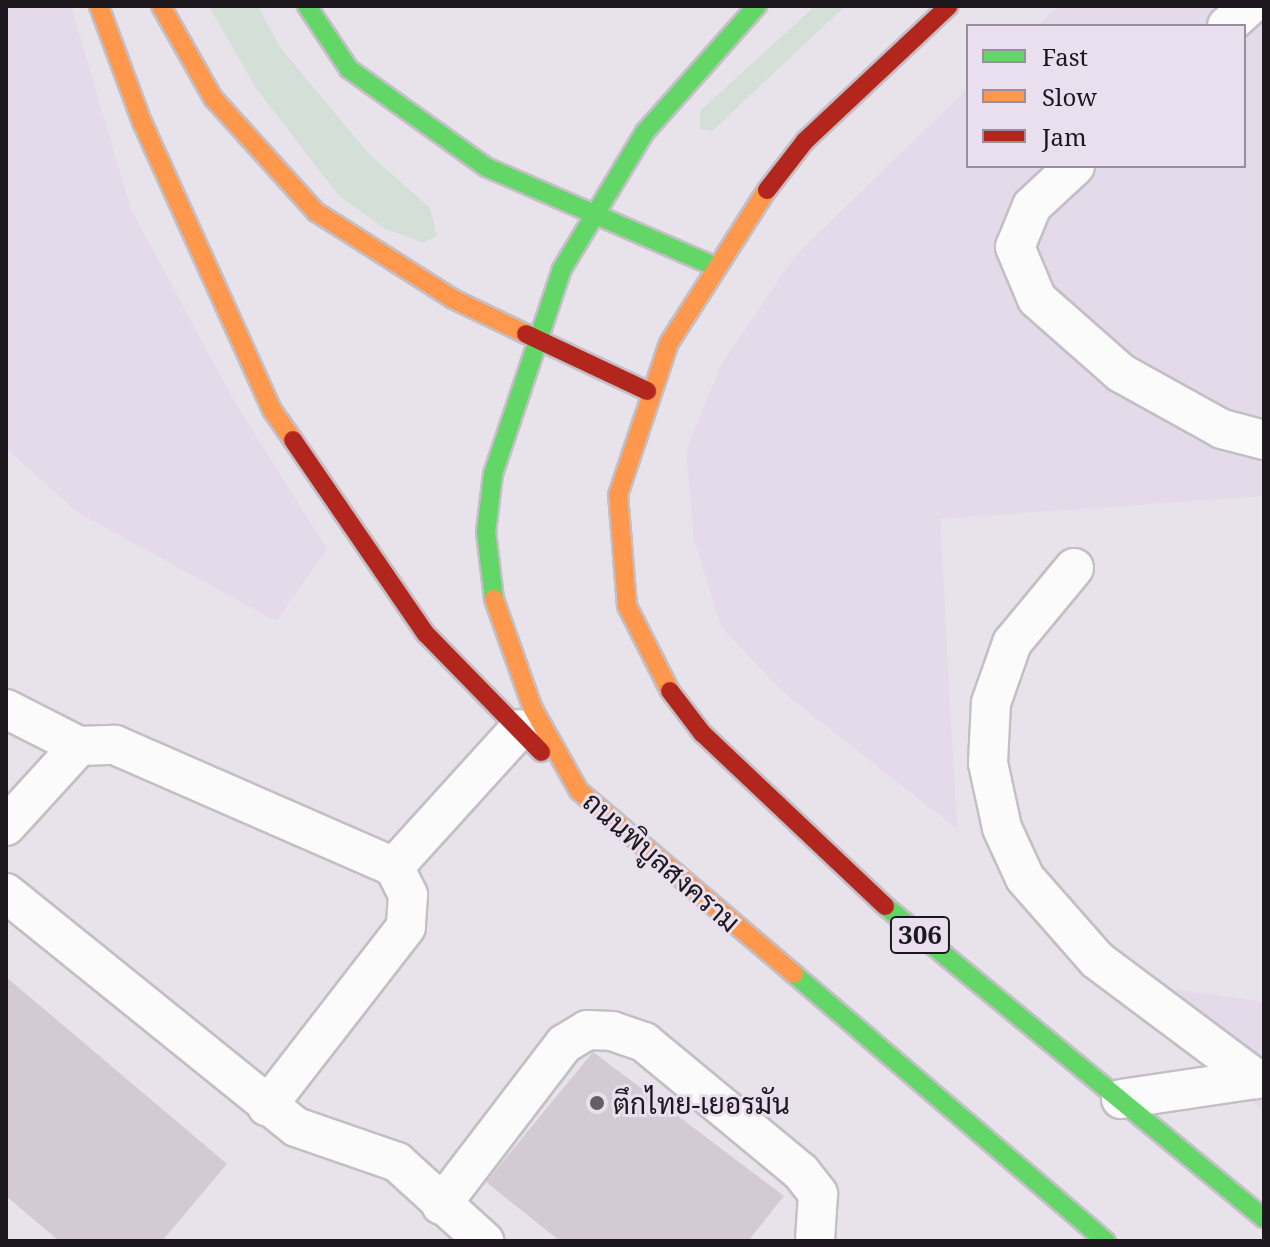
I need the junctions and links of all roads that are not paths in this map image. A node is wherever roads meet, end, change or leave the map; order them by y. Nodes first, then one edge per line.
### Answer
1 (99, 6) edge
2 (161, 6) edge
3 (307, 6) edge
4 (757, 6) edge
5 (949, 6) edge
6 (1249, 6) edge
7 (1229, 24) edge
8 (1073, 168) edge
9 (591, 214) junction
10 (714, 266) junction
11 (532, 341) junction
12 (647, 391) junction
13 (1264, 440) edge
14 (1074, 568) dead end
15 (6, 709) edge
16 (519, 729) junction
17 (79, 746) junction
18 (579, 791) junction
19 (6, 826) edge
20 (394, 867) junction
21 (6, 893) edge
22 (1260, 1078) edge
23 (1121, 1099) junction
24 (267, 1106) junction
25 (441, 1205) junction
26 (1264, 1218) edge
27 (484, 1241) edge
28 (815, 1241) edge
29 (1106, 1241) edge

1 - 16 main road
2 - 11 main road
3 - 9 main road
4 - 9 main road, ถนนพิบูลสงคราม
5 - 10 main road
6 - 7 lane
8 - 13 lane
9 - 10 main road
9 - 11 main road, ถนนพิบูลสงคราม
10 - 12 main road
11 - 12 main road
11 - 18 main road, ถนนพิบูลสงคราม
12 - 23 main road, 306
14 - 22 lane
15 - 17 lane
16 - 18 main road
16 - 20 lane
17 - 19 lane
17 - 20 lane
18 - 29 main road, ถนนพิบูลสงคราม
20 - 24 lane
21 - 24 lane
22 - 23 lane
23 - 26 main road, 306
24 - 25 lane
25 - 27 lane
25 - 28 lane

